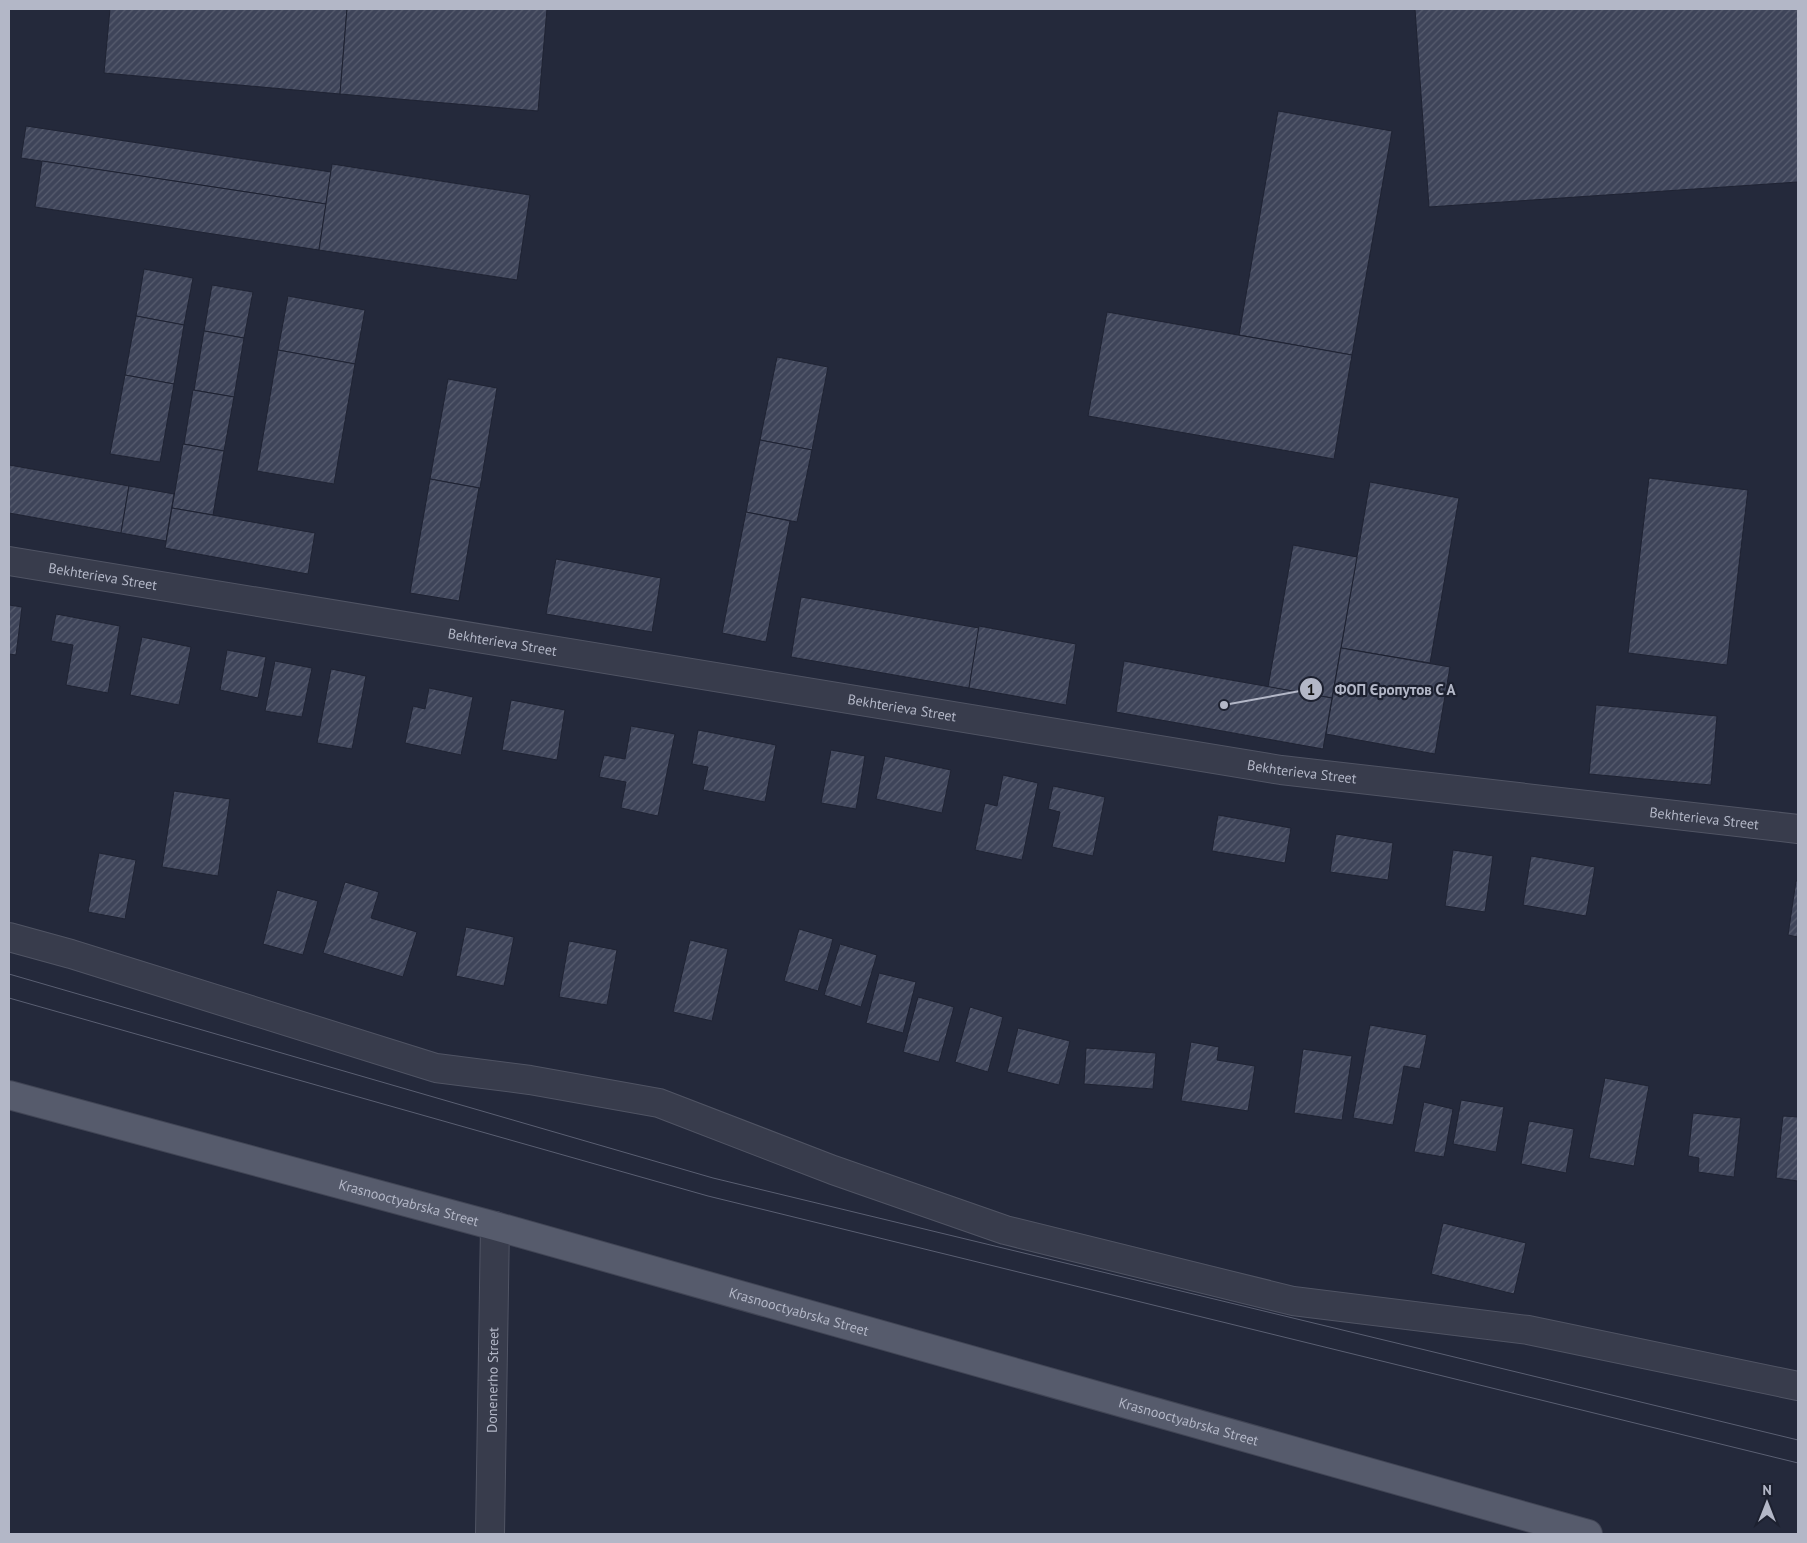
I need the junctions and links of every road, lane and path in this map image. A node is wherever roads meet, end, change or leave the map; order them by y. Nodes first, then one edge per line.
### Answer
1 (9, 561) edge
2 (1798, 829) edge
3 (9, 937) edge
4 (9, 1095) edge
5 (495, 1226) junction
6 (1798, 1386) edge
7 (490, 1534) edge
8 (1588, 1534) edge

1 - 2 street, Bekhterieva Street
3 - 6 street
4 - 5 main road, Krasnooctyabrska Street
5 - 7 street, Donenerho Street
5 - 8 main road, Krasnooctyabrska Street

